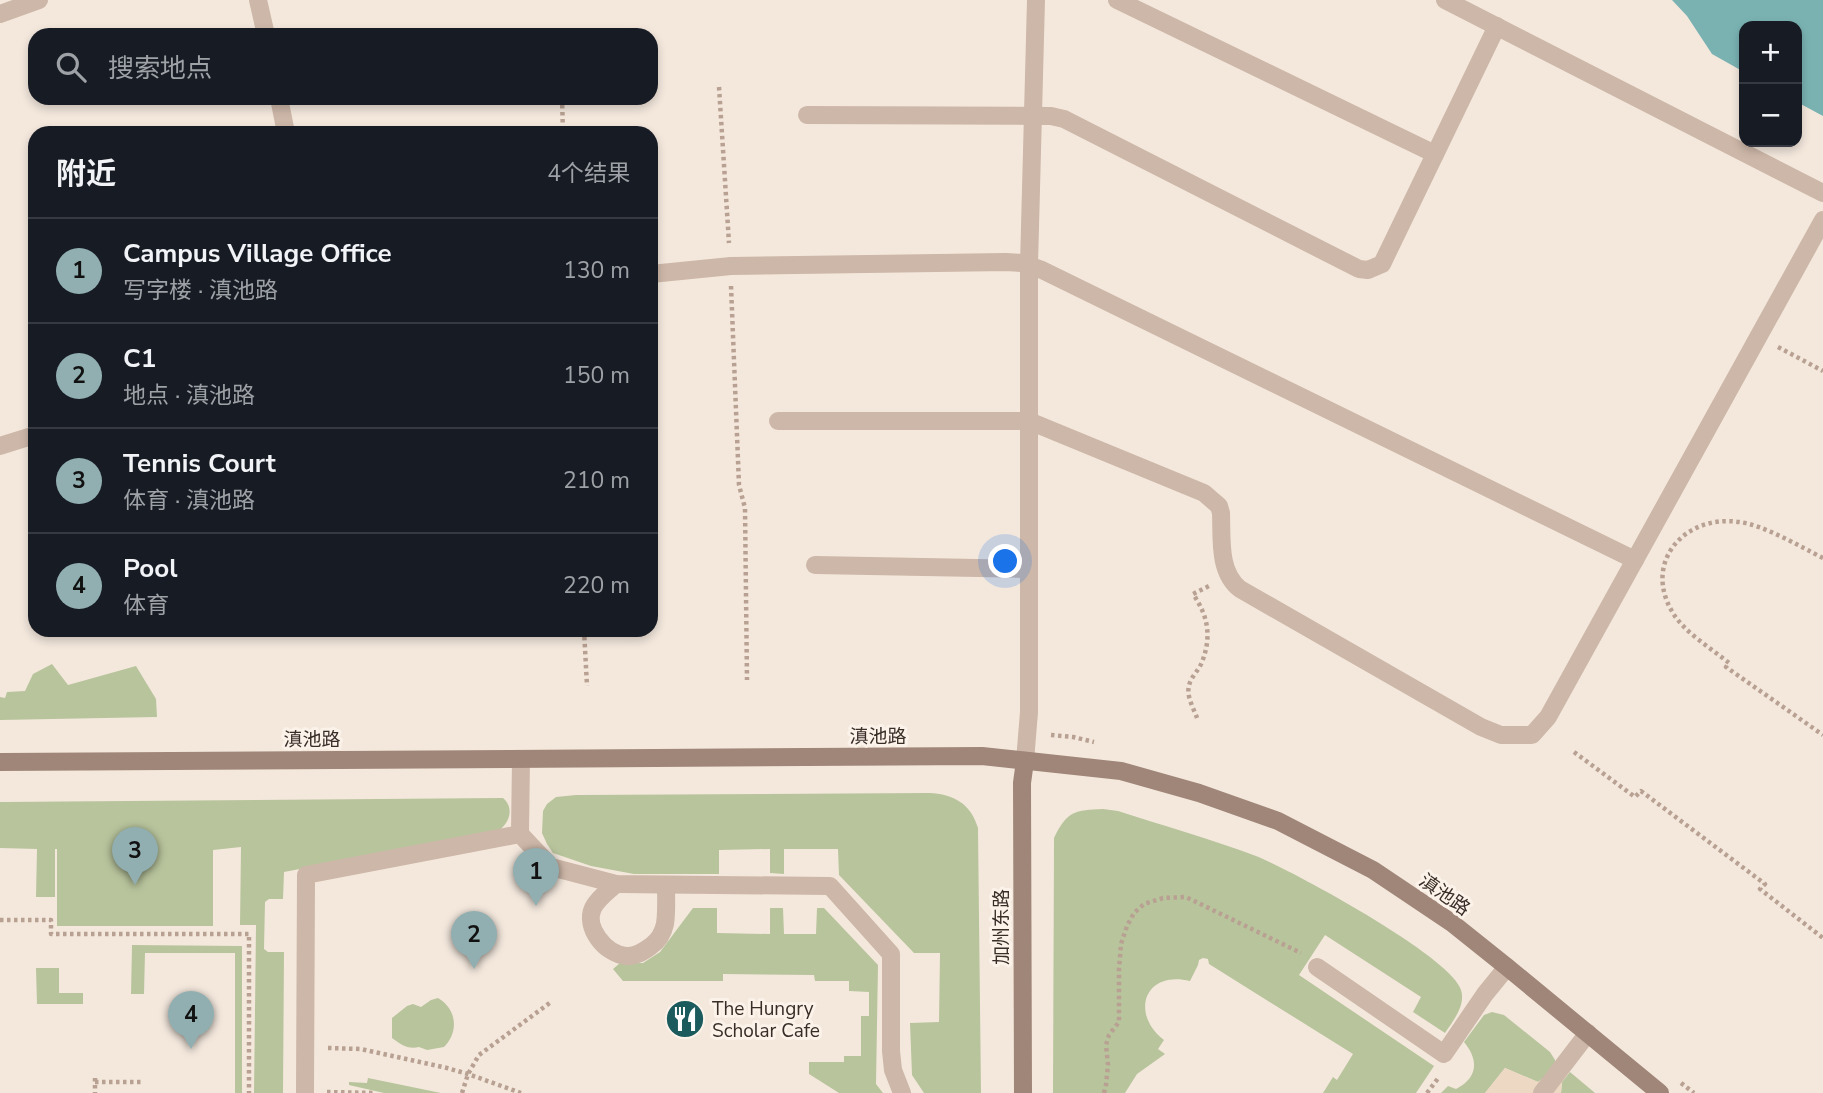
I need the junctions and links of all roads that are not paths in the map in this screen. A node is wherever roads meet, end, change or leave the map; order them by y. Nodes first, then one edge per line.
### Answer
1 (38, 0) edge
2 (258, 0) edge
3 (1036, 0) edge
4 (1117, 0) edge
5 (1445, 0) edge
6 (0, 14) edge
7 (1497, 26) junction
8 (264, 28) edge
9 (280, 105) edge
10 (807, 115) dead end
11 (1033, 117) junction
12 (285, 126) edge
13 (1435, 154) junction
14 (1823, 193) edge
15 (1823, 220) edge
16 (1029, 265) junction
17 (658, 273) edge
18 (778, 421) dead end
19 (1029, 421) junction
20 (28, 437) edge
21 (0, 446) edge
22 (1634, 560) junction
23 (815, 565) dead end
24 (1030, 569) junction
25 (521, 759) junction
26 (1025, 761) junction
27 (0, 762) edge
28 (520, 834) junction
29 (616, 884) junction
30 (666, 885) junction
31 (1317, 967) road end
32 (1507, 967) junction
33 (1588, 1033) junction
34 (305, 1092) edge
35 (902, 1093) edge
36 (1023, 1093) edge
37 (1542, 1093) edge
38 (1660, 1093) edge

1 - 6 street
2 - 8 street
3 - 11 street
4 - 13 street
5 - 7 street
7 - 13 street
7 - 14 street
9 - 12 street
10 - 11 street
11 - 13 street
11 - 16 street
15 - 22 street
16 - 17 street
16 - 19 street
16 - 22 street
18 - 19 street
19 - 22 street
19 - 24 street
20 - 21 street
23 - 24 street
24 - 26 street
25 - 26 street, 滇池路
25 - 27 street, 滇池路
25 - 28 street
26 - 32 street, 滇池路
26 - 36 street, 加州东路
28 - 29 street
28 - 34 street
29 - 30 street
29 - 30 street
30 - 35 street
31 - 32 street
32 - 33 street, 滇池路
33 - 37 street
33 - 38 street, 滇池路

